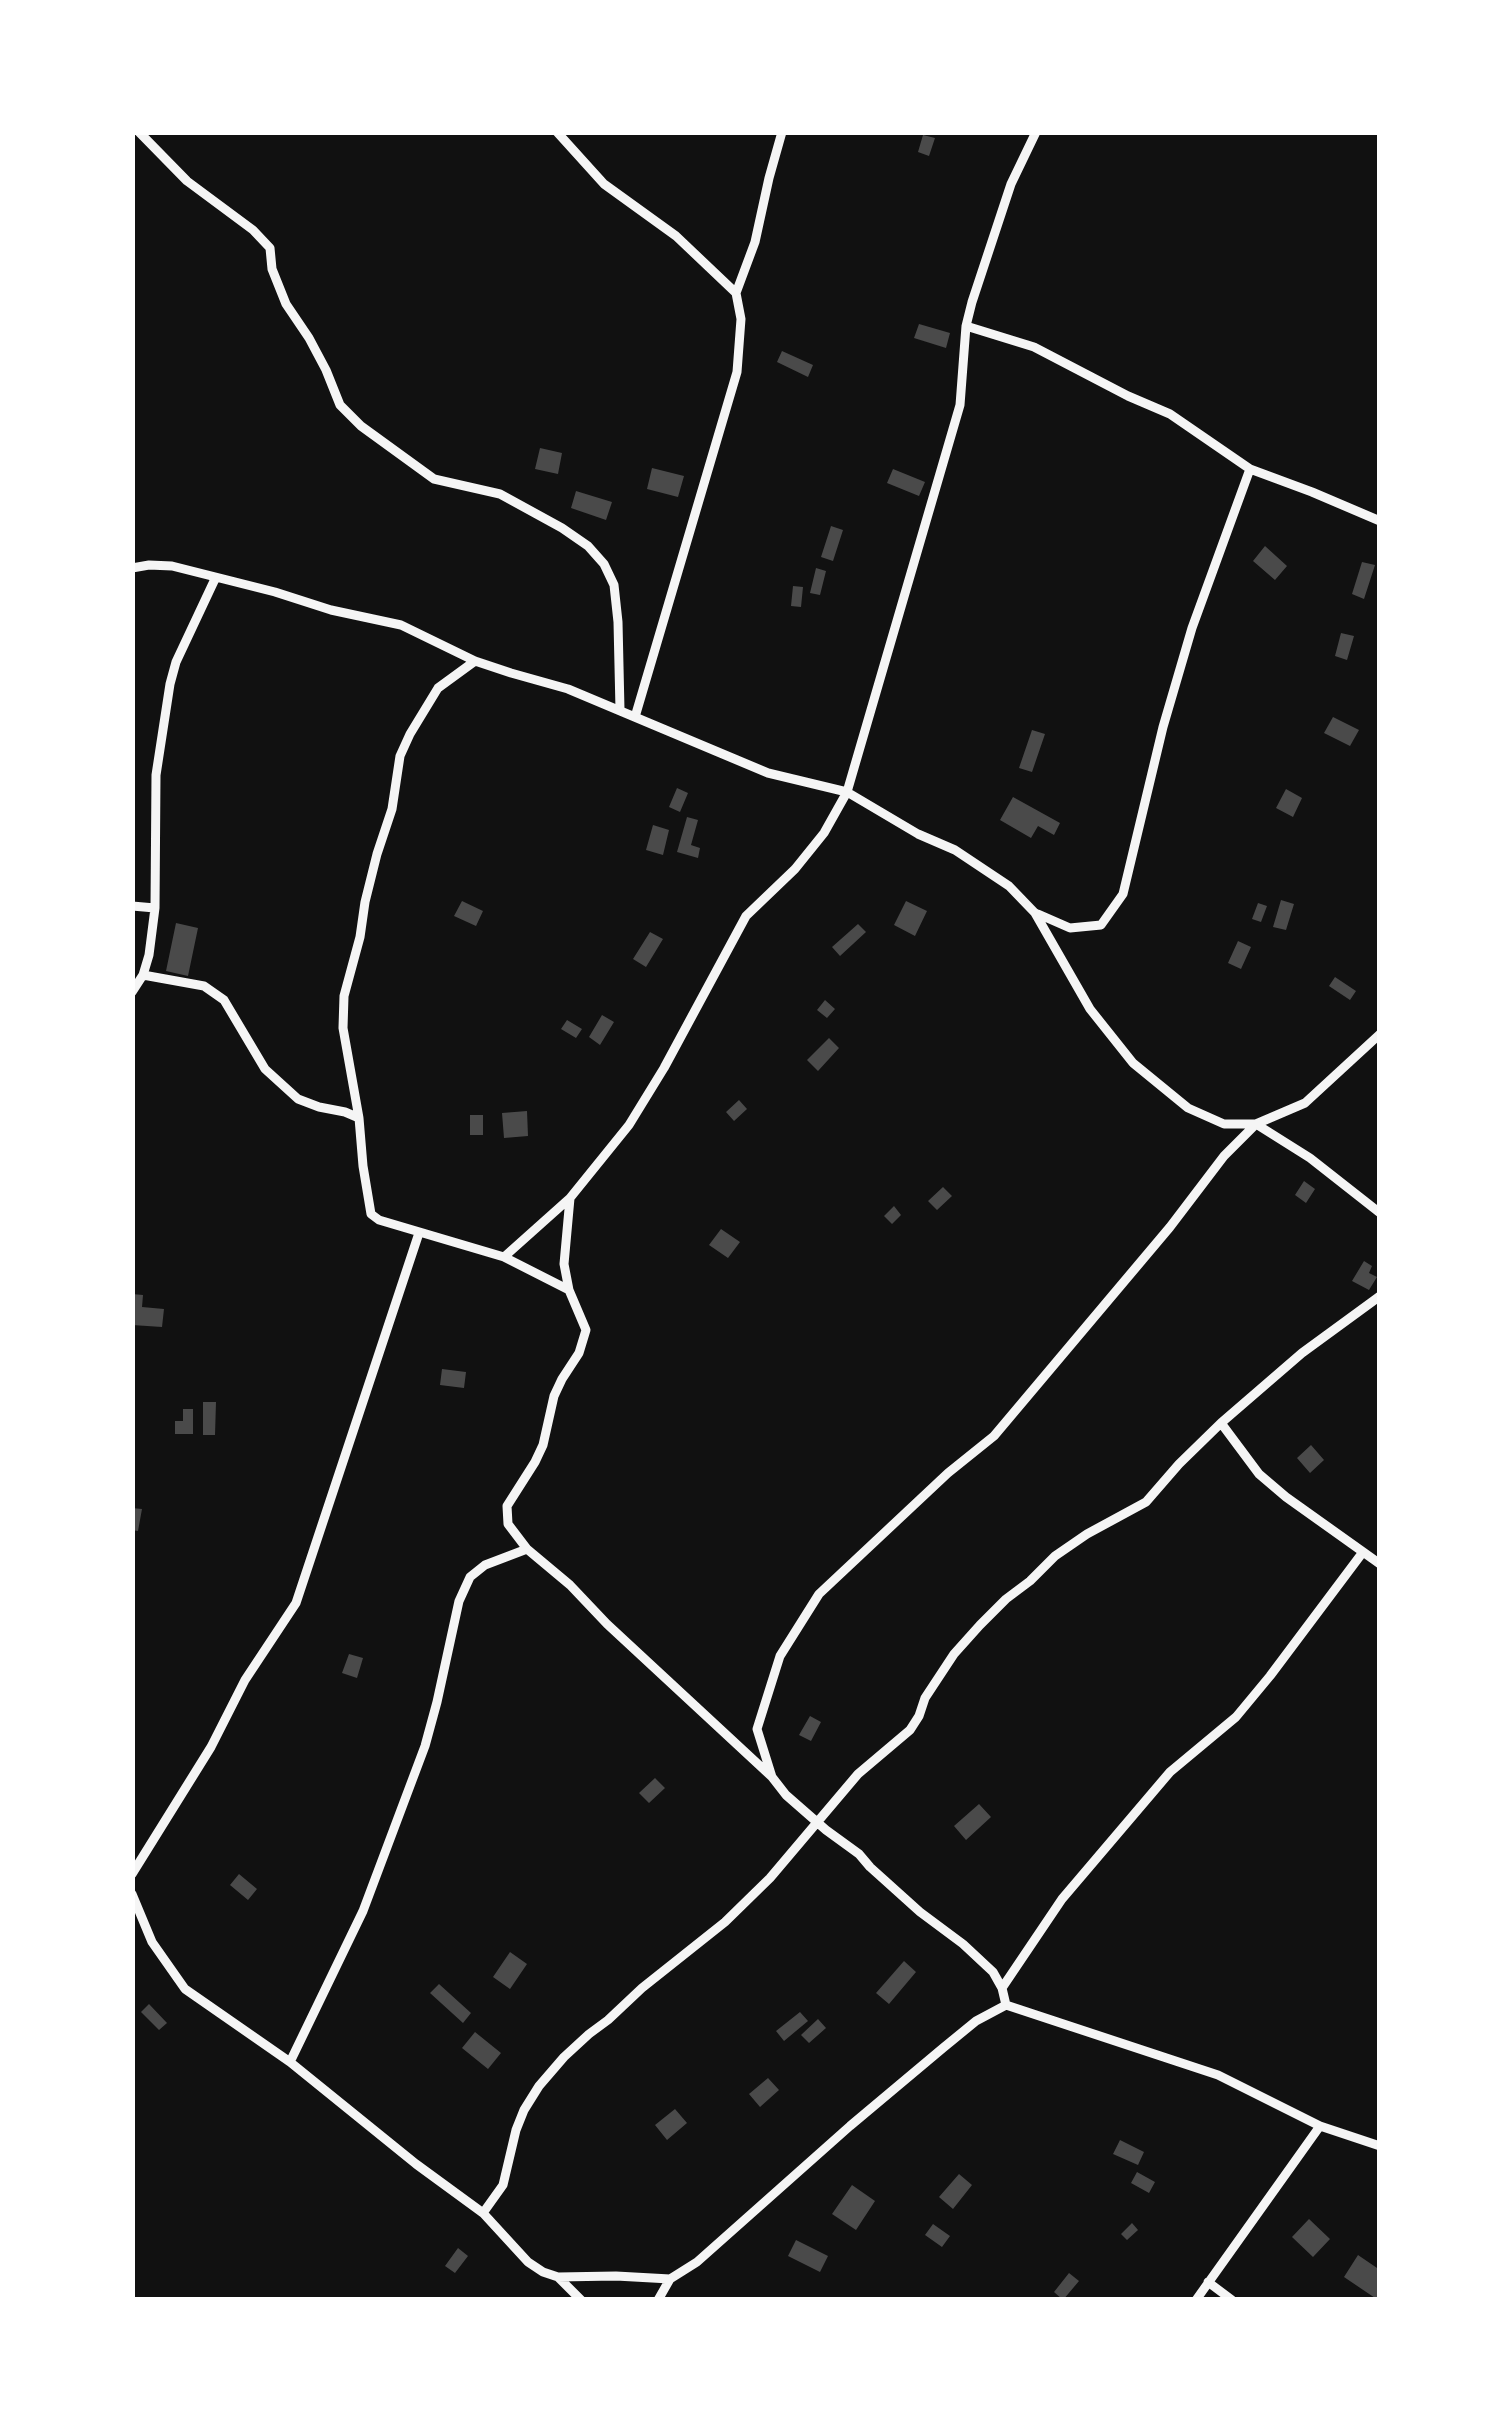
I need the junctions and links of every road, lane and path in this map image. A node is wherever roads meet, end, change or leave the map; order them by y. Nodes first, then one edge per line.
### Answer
1 (139, 132) edge
2 (558, 132) edge
3 (782, 132) edge
4 (1036, 132) edge
5 (736, 293) junction
6 (966, 326) junction
7 (1250, 469) junction
8 (1380, 520) edge
9 (132, 568) edge
10 (216, 578) junction
11 (475, 661) junction
12 (620, 710) junction
13 (634, 718) junction
14 (848, 792) junction
15 (132, 906) edge
16 (156, 908) junction
17 (1035, 913) junction
18 (143, 975) junction
19 (132, 992) edge
20 (1380, 1034) edge
21 (360, 1118) junction
22 (1256, 1124) junction
23 (570, 1198) junction
24 (1380, 1213) edge
25 (419, 1233) junction
26 (504, 1257) junction
27 (570, 1290) junction
28 (1380, 1296) edge
29 (1220, 1423) junction
30 (527, 1549) junction
31 (1363, 1552) junction
32 (1380, 1564) edge
33 (772, 1777) junction
34 (818, 1822) junction
35 (132, 1874) edge
36 (132, 1894) edge
37 (1002, 1988) junction
38 (1006, 2005) junction
39 (290, 2062) junction
40 (1320, 2126) junction
41 (1380, 2146) edge
42 (482, 2213) junction
43 (558, 2277) junction
44 (670, 2279) junction
45 (1208, 2282) junction
46 (580, 2300) edge
47 (658, 2300) edge
48 (1196, 2300) edge
49 (1232, 2300) edge

1 - 12 street
2 - 5 street
3 - 5 street
4 - 6 street
5 - 13 street
6 - 7 street
6 - 14 street
7 - 8 street
7 - 17 street
9 - 10 street
10 - 11 street
10 - 16 street
11 - 12 street
11 - 21 street
12 - 13 street
13 - 14 street
14 - 17 street
14 - 23 street
15 - 16 street
16 - 18 street
17 - 22 street
18 - 19 street
18 - 21 street
20 - 22 street
21 - 25 street
22 - 24 street
22 - 33 street
23 - 26 street
23 - 27 street
25 - 26 street
25 - 35 street
26 - 27 street
27 - 30 street
28 - 29 street
29 - 31 street
29 - 34 street
30 - 33 street
30 - 39 street
31 - 32 street
31 - 37 street
33 - 34 street
34 - 37 street
34 - 42 street
36 - 39 street
37 - 38 street
38 - 40 street
38 - 44 street
39 - 42 street
40 - 41 street
40 - 45 street
42 - 43 street
43 - 44 street
43 - 46 street
44 - 47 street
45 - 48 street
45 - 49 street

